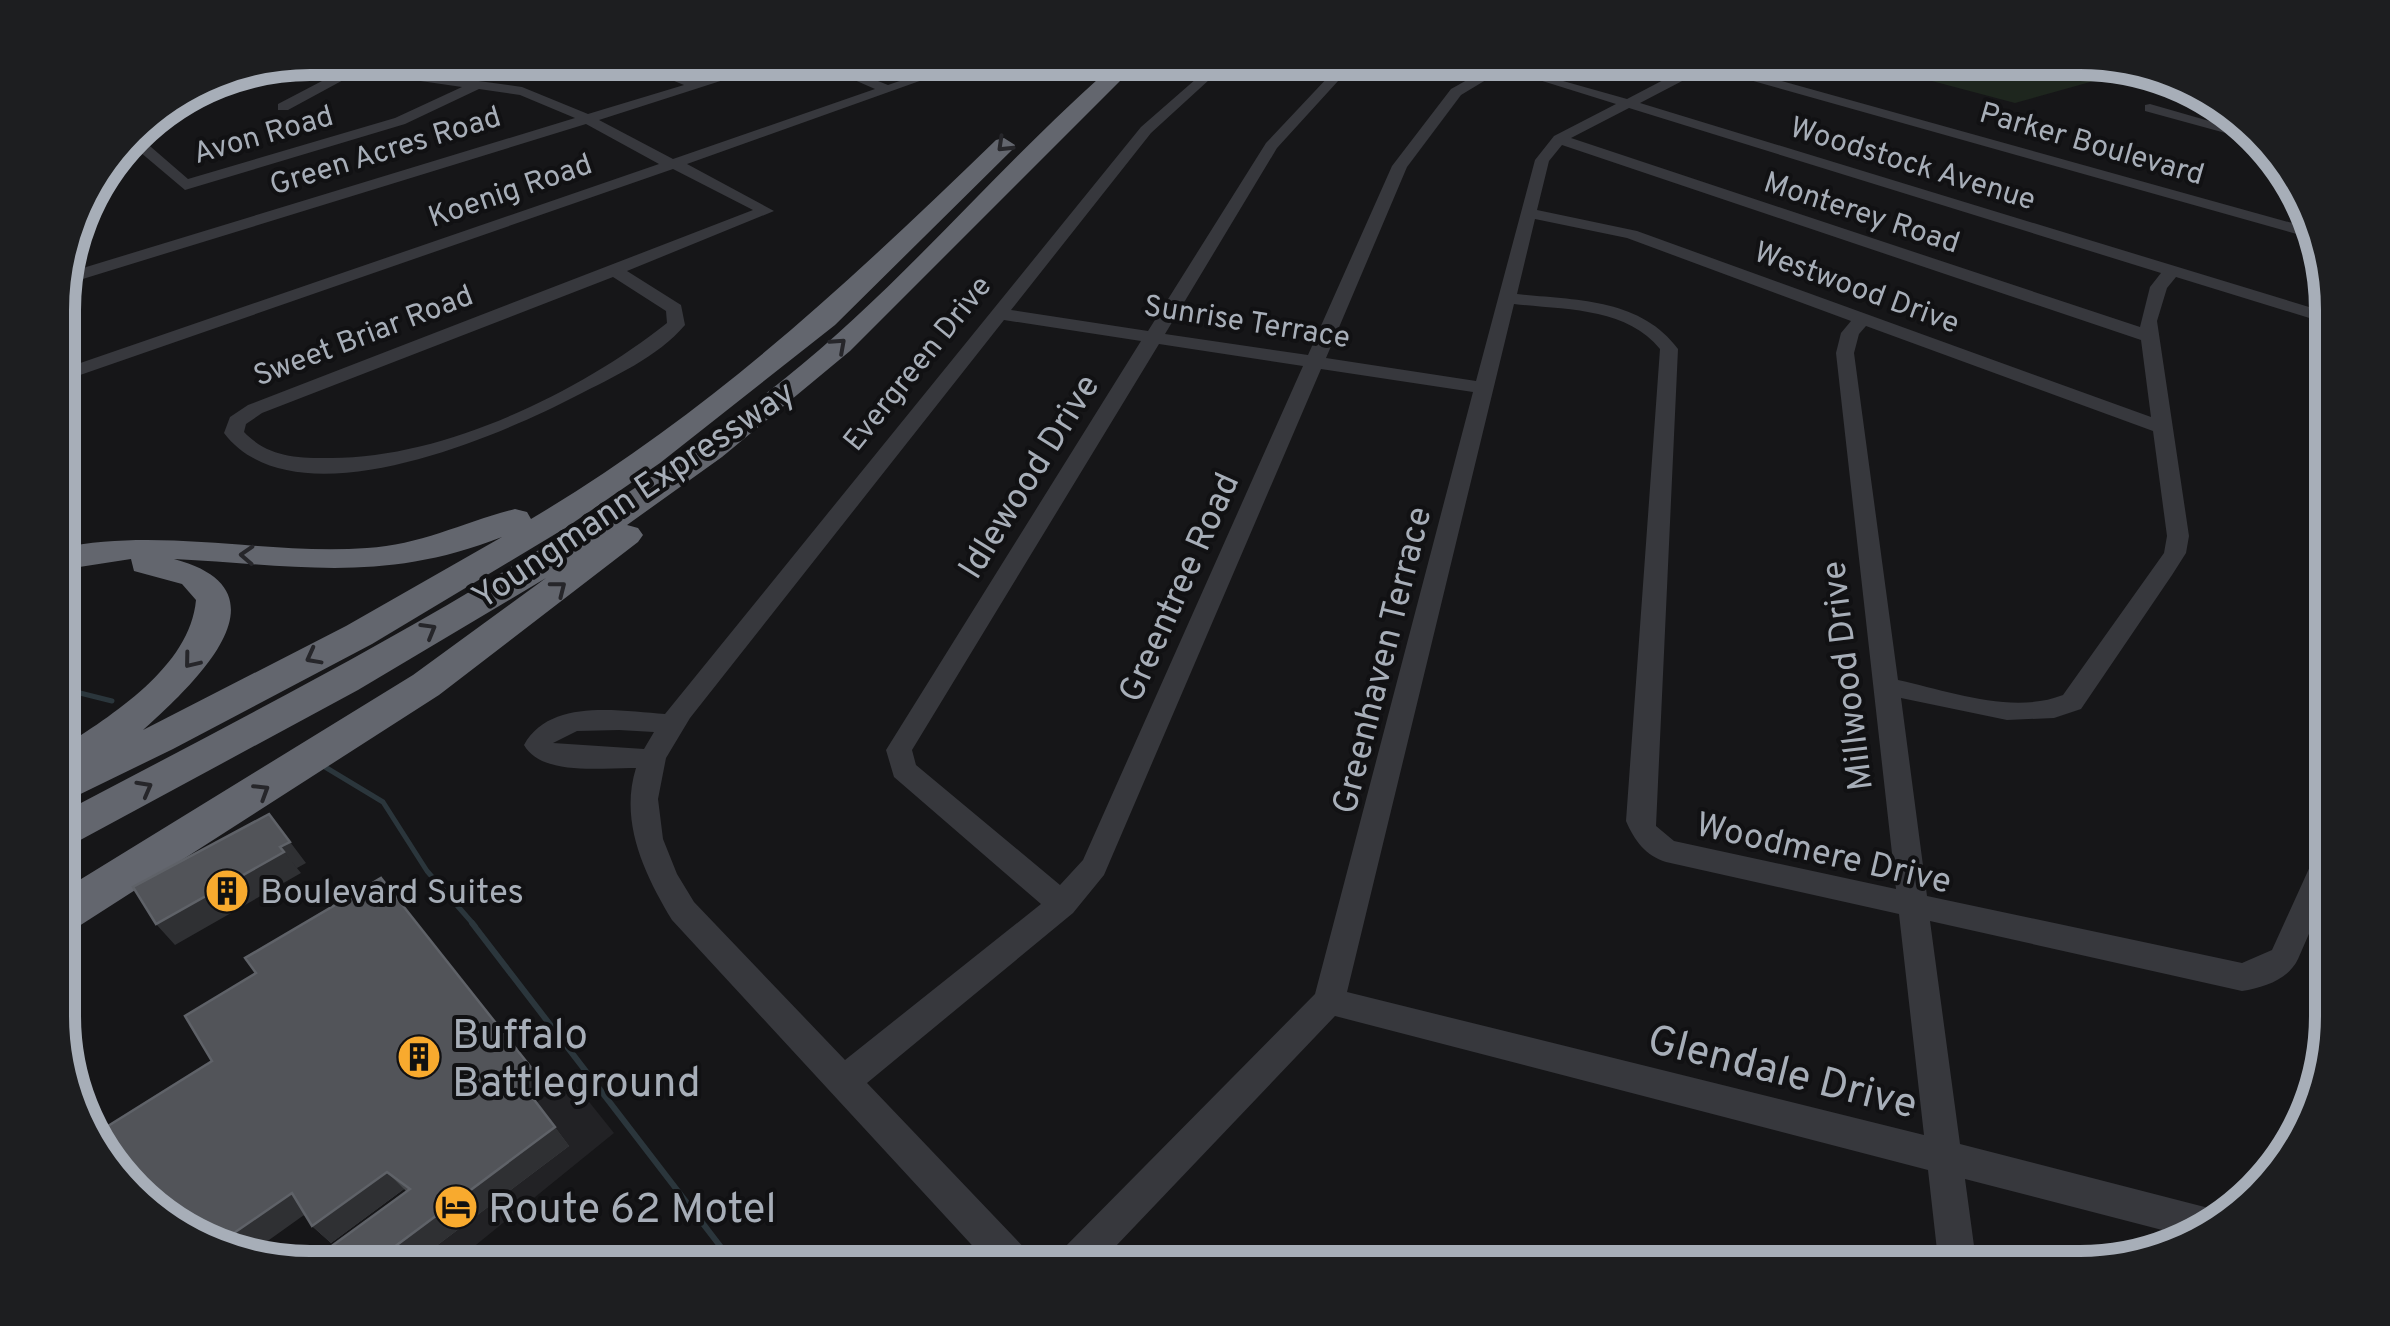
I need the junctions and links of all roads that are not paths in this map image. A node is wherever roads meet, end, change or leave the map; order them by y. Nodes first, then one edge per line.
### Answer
1 (344, 75) edge
2 (391, 75) edge
3 (669, 75) edge
4 (725, 75) edge
5 (850, 75) edge
6 (929, 75) edge
7 (1082, 75) edge
8 (1113, 75) edge
9 (1208, 75) edge
10 (1337, 75) edge
11 (1485, 75) edge
12 (1534, 75) edge
13 (1673, 75) edge
14 (1749, 75) edge
15 (479, 84) junction
16 (693, 84) junction
17 (886, 90) junction
18 (1628, 104) junction
19 (282, 107) dead end
20 (1043, 107) dead end
21 (2150, 108) dead end
22 (584, 117) junction
23 (2235, 133) edge
24 (1014, 134) dead end
25 (1559, 140) junction
26 (142, 146) edge
27 (672, 163) junction
28 (1528, 213) junction
29 (760, 214) junction
30 (786, 227) dead end
31 (2300, 230) edge
32 (79, 270) edge
33 (614, 270) junction
34 (2172, 271) junction
35 (1508, 298) junction
36 (999, 314) junction
37 (2315, 315) edge
38 (1863, 319) junction
39 (2148, 336) junction
40 (1152, 337) junction
41 (1314, 362) junction
42 (76, 370) edge
43 (786, 372) junction
44 (1485, 388) junction
45 (2162, 428) junction
46 (76, 556) edge
47 (76, 569) edge
48 (1885, 686) junction
49 (673, 724) junction
50 (75, 758) edge
51 (652, 759) junction
52 (75, 780) edge
53 (75, 825) edge
54 (2315, 886) edge
55 (1062, 904) junction
56 (75, 905) edge
57 (1912, 908) junction
58 (1330, 1001) junction
59 (843, 1082) junction
60 (1944, 1156) junction
61 (2194, 1221) edge
62 (1956, 1250) edge
63 (1002, 1251) edge
64 (1087, 1251) edge

1 - 19 street
2 - 15 street
3 - 16 street
4 - 16 street, Green Acres Road
5 - 17 street
6 - 17 street, Koenig Road
7 - 20 highway
43 -> 8 highway, Youngmann Expressway
9 - 36 street, Evergreen Drive
10 - 40 street, Idlewood Drive
11 - 41 street, Greentree Road
12 - 18 street, Woodstock Avenue
13 - 18 street
14 - 31 street, Parker Boulevard
15 - 22 street
15 - 26 street, Avon Road
16 - 22 street, Green Acres Road
17 - 27 street, Koenig Road
18 - 25 street
18 - 34 street, Woodstock Avenue
21 - 23 street
22 - 27 street
22 - 32 street, Green Acres Road
24 -> 43 highway, Youngmann Expressway
25 - 28 street, Greenhaven Terrace
25 - 39 street, Monterey Road
27 - 29 street
27 - 42 street, Koenig Road
28 - 35 street, Greenhaven Terrace
28 - 38 street, Westwood Drive
29 - 30 street
29 - 33 street, Sweet Briar Road
33 - 33 street, Sweet Briar Road
34 - 37 street, Woodstock Avenue
34 - 39 street
35 - 44 street, Greenhaven Terrace
35 - 57 street, Woodmere Drive
36 - 40 street, Sunrise Terrace
36 - 49 street, Evergreen Drive
38 - 45 street, Westwood Drive
38 - 48 street, Millwood Drive
39 - 45 street
40 - 41 street, Sunrise Terrace
40 - 55 street, Idlewood Drive
41 - 44 street, Sunrise Terrace
41 - 55 street, Greentree Road
43 -> 46 highway
43 -> 52 highway, Youngmann Expressway
53 -> 43 highway, Youngmann Expressway
56 -> 43 highway
44 - 58 street, Greenhaven Terrace
45 - 48 street
47 -> 50 highway
48 - 57 street, Millwood Drive
49 - 51 street, Evergreen Drive
49 - 51 street
51 - 59 street, Evergreen Drive
54 - 57 street, Woodmere Drive
55 - 59 street, Greentree Road
57 - 60 street, Millwood Drive
58 - 60 street, Glendale Drive
58 - 64 street
59 - 63 street, Evergreen Drive
60 - 61 street, Glendale Drive
60 - 62 street, Millwood Drive

